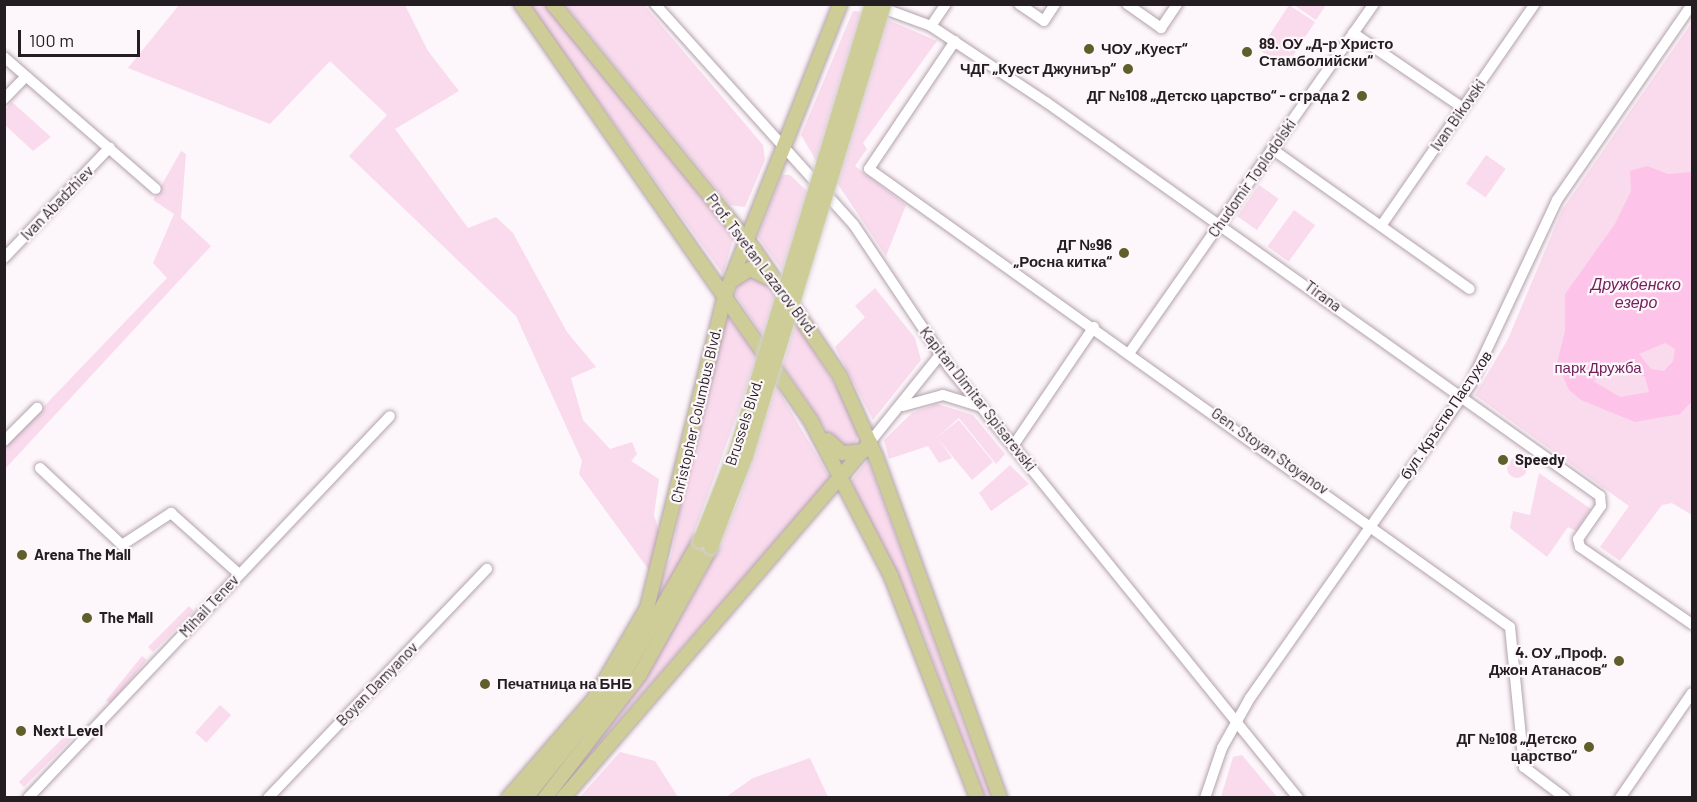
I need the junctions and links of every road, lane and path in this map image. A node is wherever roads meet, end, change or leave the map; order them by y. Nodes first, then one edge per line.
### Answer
1 (521, 4) edge
2 (554, 4) edge
3 (655, 4) edge
4 (840, 4) edge
5 (873, 4) edge
6 (884, 4) edge
7 (946, 4) edge
8 (1019, 4) edge
9 (1054, 4) edge
10 (1127, 4) edge
11 (1177, 4) edge
12 (1374, 4) edge
13 (1535, 4) edge
14 (1692, 4) edge
15 (931, 26) junction
16 (1353, 33) junction
17 (955, 41) junction
18 (4, 57) edge
19 (25, 77) junction
20 (4, 99) edge
21 (1463, 108) junction
22 (784, 144) junction
23 (110, 147) junction
24 (1272, 149) junction
25 (156, 189) dead end
26 (759, 207) junction
27 (723, 211) junction
28 (1221, 223) junction
29 (1381, 226) junction
30 (746, 240) junction
31 (4, 258) edge
32 (780, 285) junction
33 (728, 288) junction
34 (1470, 289) dead end
35 (1094, 327) junction
36 (1130, 352) junction
37 (940, 355) junction
38 (1462, 396) junction
39 (980, 406) junction
40 (37, 408) dead end
41 (900, 408) junction
42 (390, 416) dead end
43 (811, 421) junction
44 (4, 441) edge
45 (1013, 446) junction
46 (866, 447) junction
47 (40, 468) dead end
48 (842, 477) junction
49 (812, 513) junction
50 (862, 517) junction
51 (1372, 524) junction
52 (706, 544) junction
53 (487, 569) dead end
54 (239, 574) junction
55 (1692, 624) edge
56 (1692, 693) edge
57 (580, 717) junction
58 (1235, 723) junction
59 (526, 797) edge
60 (28, 798) edge
61 (268, 798) edge
62 (508, 798) edge
63 (545, 798) edge
64 (563, 798) edge
65 (977, 798) edge
66 (1000, 798) edge
67 (1205, 798) edge
68 (1298, 798) edge
69 (1565, 798) edge
70 (1620, 798) edge

1 - 33 main road
2 - 27 main road, Prof. Tsvetan Lazarov Blvd.
3 - 22 street, Kapitan Dimitar Spisarevski
4 - 22 main road, Christopher Columbus Blvd.
5 - 15 street, Tirana
5 - 52 main road, Brussels Blvd., bridge
6 - 52 main road, Brussels Blvd., bridge
7 - 15 street
8 - 9 street
10 - 11 street
12 - 16 street, Chudomir Toplodolski
13 - 21 street, Ivan Bikovski
14 - 38 street, бул. Кръстю Пастухов
15 - 17 street, Tirana
16 - 21 street
16 - 24 street, Chudomir Toplodolski
17 - 28 street, Tirana
17 - 35 street, Gen. Stoyan Stoyanov
18 - 19 street
19 - 20 street
19 - 23 street
21 - 29 street, Ivan Bikovski
22 - 26 main road, Christopher Columbus Blvd.
22 - 37 street, Kapitan Dimitar Spisarevski
23 - 25 street
23 - 31 street, Ivan Abadzhiev
24 - 28 street, Chudomir Toplodolski
24 - 29 street
26 - 27 main road
26 - 30 main road, Christopher Columbus Blvd.
27 - 30 main road, Prof. Tsvetan Lazarov Blvd.
28 - 36 street, Chudomir Toplodolski
28 - 38 street, Tirana
29 - 34 street
30 - 32 main road, Prof. Tsvetan Lazarov Blvd.
30 - 33 main road, Christopher Columbus Blvd.
32 - 33 main road
32 - 46 main road, Prof. Tsvetan Lazarov Blvd.
33 - 43 main road
33 - 57 main road, Christopher Columbus Blvd.
35 - 36 street, Gen. Stoyan Stoyanov
35 - 45 street
36 - 51 street, Gen. Stoyan Stoyanov
37 - 39 street, Kapitan Dimitar Spisarevski
37 - 41 street
38 - 51 street, бул. Кръстю Пастухов
38 - 55 street, Tirana
39 - 41 street
39 - 45 street, Kapitan Dimitar Spisarevski
40 - 44 street
41 - 46 street
42 - 54 street, Mihail Tenev
43 - 46 main road
43 - 48 main road
45 - 58 street, Kapitan Dimitar Spisarevski
46 - 48 main road
46 - 66 main road, Prof. Tsvetan Lazarov Blvd.
47 - 54 street
48 - 49 main road
48 - 50 main road
49 - 50 main road
49 - 64 main road
50 - 65 main road
51 - 58 street, бул. Кръстю Пастухов
51 - 69 street, Gen. Stoyan Stoyanov
52 - 59 main road, Brussels Blvd.
52 - 63 main road, Brussels Blvd.
53 - 61 street, Boyan Damyanov
54 - 60 street, Mihail Tenev
56 - 70 street
57 - 59 main road
57 - 62 main road, Christopher Columbus Blvd.
58 - 67 street, бул. Кръстю Пастухов
58 - 68 street, Kapitan Dimitar Spisarevski

